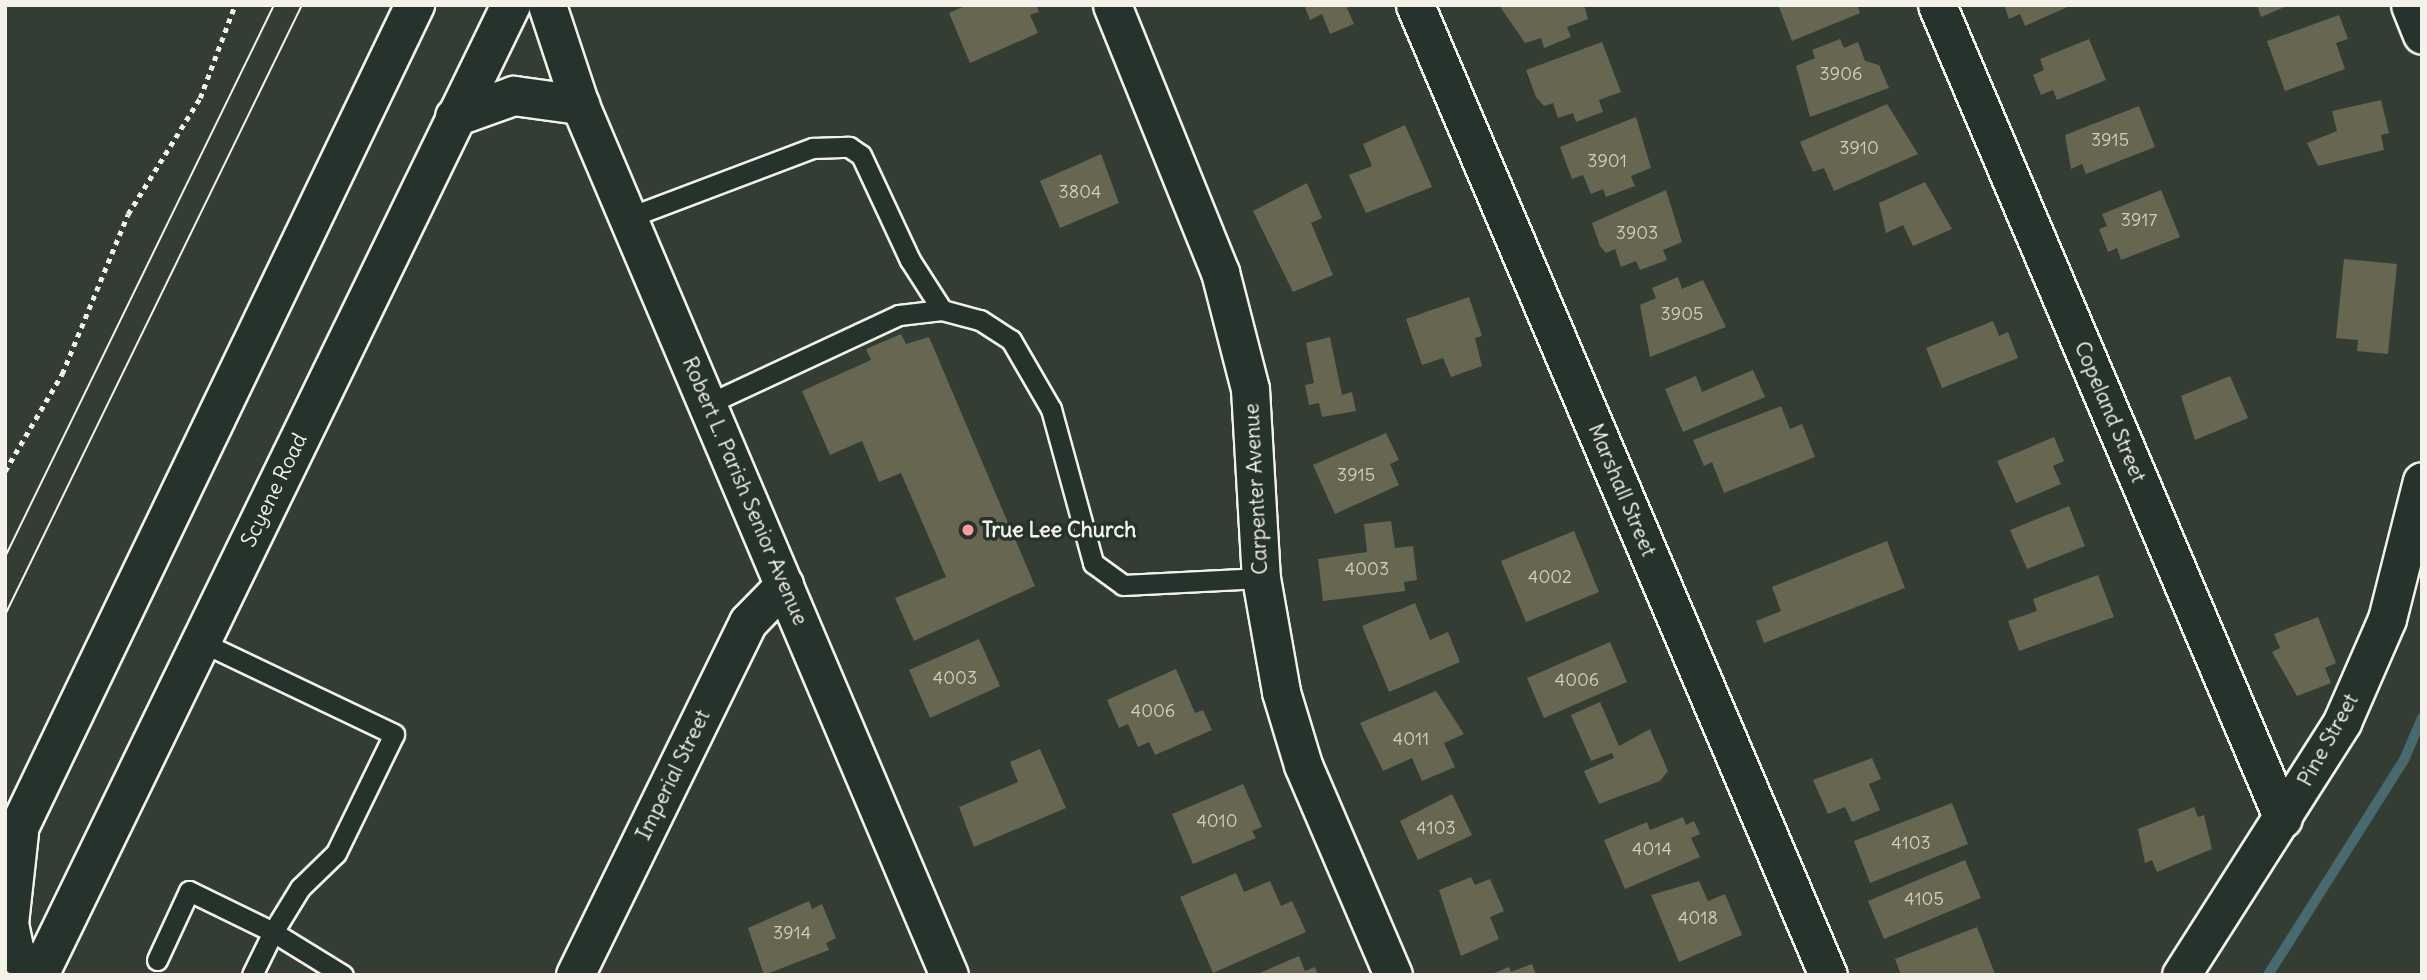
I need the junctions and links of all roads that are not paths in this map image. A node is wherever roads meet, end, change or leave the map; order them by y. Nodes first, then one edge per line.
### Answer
1 (415, 5) edge
2 (511, 5) edge
3 (547, 5) edge
4 (1112, 5) edge
5 (1415, 5) edge
6 (1937, 5) edge
7 (2410, 5) edge
8 (2422, 35) edge
9 (580, 105) junction
10 (456, 117) junction
11 (630, 217) junction
12 (942, 310) junction
13 (710, 402) junction
14 (2422, 481) edge
15 (1261, 578) junction
16 (784, 585) junction
17 (201, 642) junction
18 (2283, 819) junction
19 (12, 842) edge
20 (272, 932) junction
21 (157, 960) dead end
22 (39, 975) edge
23 (253, 975) edge
24 (342, 975) edge
25 (575, 975) edge
26 (949, 975) edge
27 (1393, 975) edge
28 (1828, 975) edge
29 (2181, 975) edge

1 - 19 main road
2 - 10 main road, Scyene Road
3 - 9 street, Robert L. Parish Senior Avenue
4 - 15 street, Carpenter Avenue
5 - 28 street, Marshall Street
6 - 18 street, Copeland Street
7 - 8 street
9 - 10 main road
9 - 11 street, Robert L. Parish Senior Avenue
10 - 17 main road, Scyene Road
11 - 12 lane
11 - 13 street, Robert L. Parish Senior Avenue
12 - 13 lane
12 - 15 lane
13 - 16 street, Robert L. Parish Senior Avenue
14 - 18 street, Pine Street
15 - 27 street, Carpenter Avenue
16 - 25 street, Imperial Street
16 - 26 street, Robert L. Parish Senior Avenue
17 - 20 lane
17 - 22 main road, Scyene Road
18 - 29 street, Pine Street
19 - 22 main road
20 - 21 lane
20 - 23 lane
20 - 24 lane

